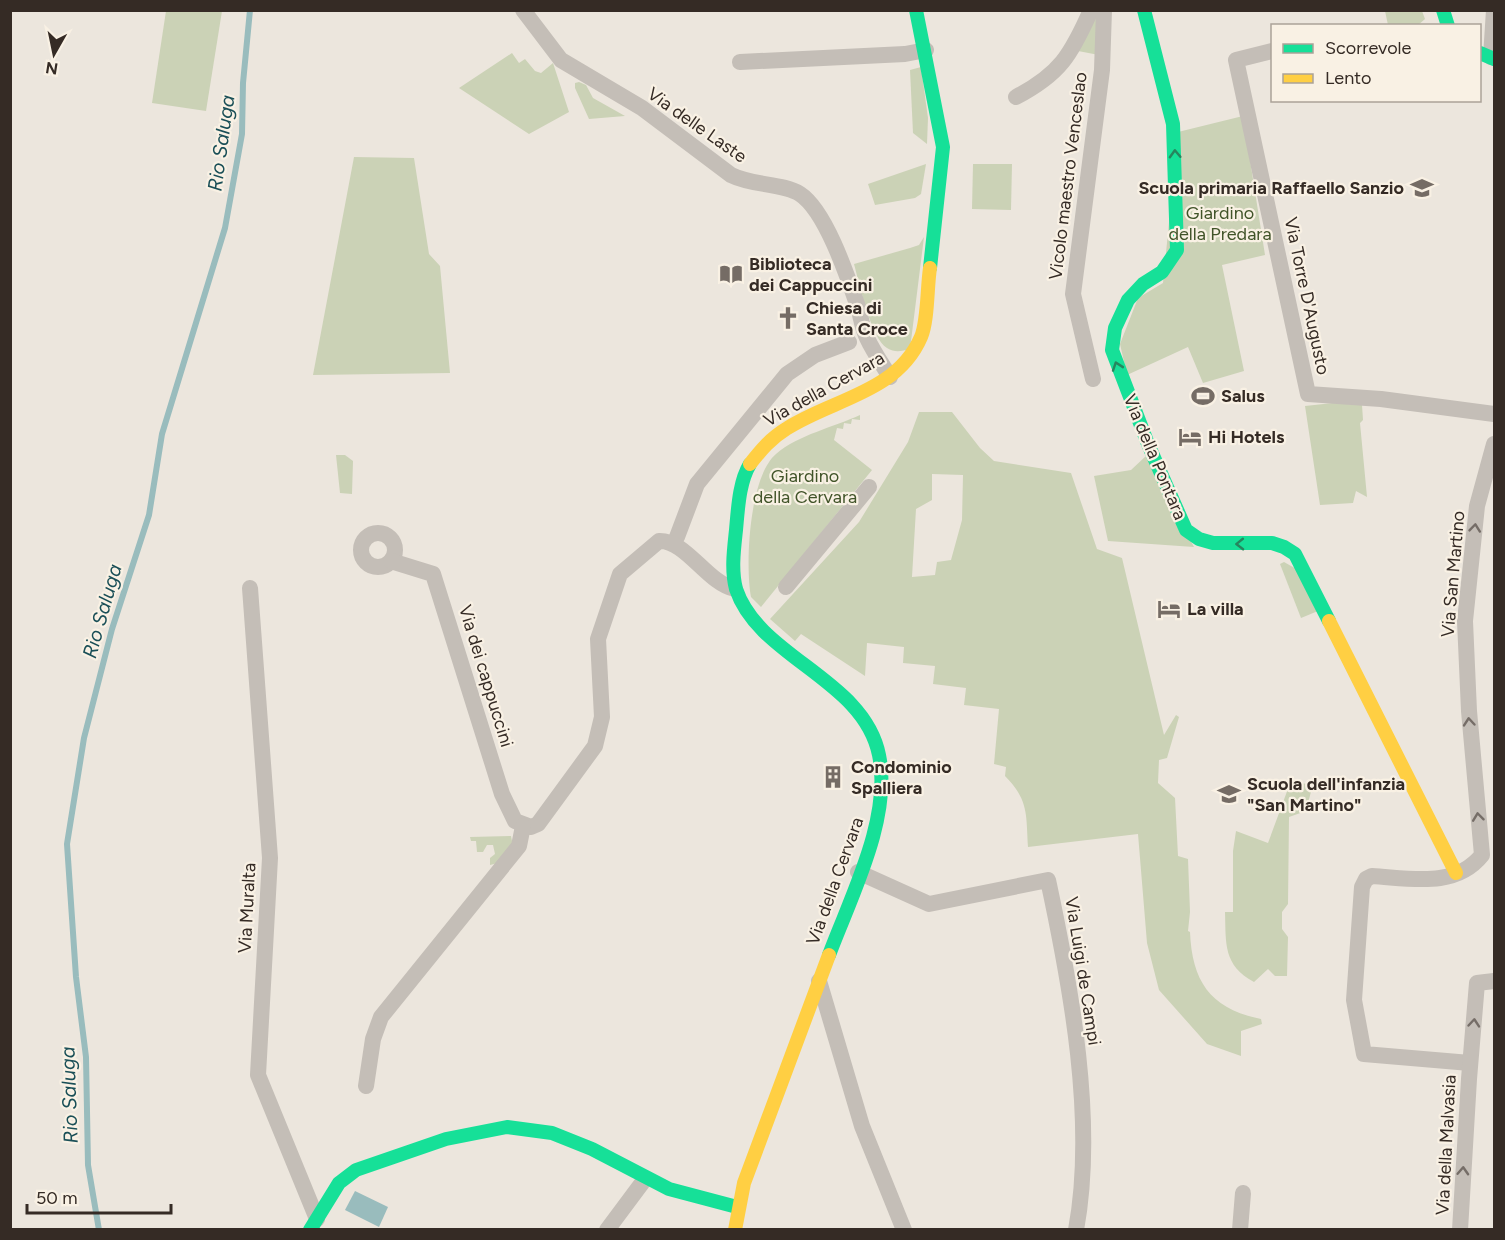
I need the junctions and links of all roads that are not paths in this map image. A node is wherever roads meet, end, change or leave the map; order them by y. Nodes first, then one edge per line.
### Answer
1 (523, 10) edge
2 (916, 10) edge
3 (1091, 10) edge
4 (1104, 10) edge
5 (1144, 10) edge
6 (1494, 10) edge
7 (926, 50) junction
8 (1271, 51) edge
9 (1488, 56) edge
10 (740, 62) dead end
11 (1016, 97) dead end
12 (849, 342) dead end
13 (890, 377) junction
14 (1093, 379) dead end
15 (1494, 414) edge
16 (1494, 444) edge
17 (869, 487) dead end
18 (677, 537) dead end
19 (391, 561) dead end
20 (786, 587) dead end
21 (250, 588) dead end
22 (735, 589) junction
23 (523, 826) junction
24 (1488, 856) edge
25 (858, 872) junction
26 (1456, 873) junction
27 (819, 981) junction
28 (1494, 981) edge
29 (1470, 1063) junction
30 (366, 1086) dead end
31 (645, 1179) junction
32 (1243, 1193) dead end
33 (737, 1208) junction
34 (313, 1225) edge
35 (608, 1230) edge
36 (735, 1230) edge
37 (747, 1230) edge
38 (904, 1230) edge
39 (1076, 1230) edge
40 (1239, 1230) edge
41 (1460, 1230) edge

1 - 13 street, Via delle Laste
2 - 7 street, Via della Cervara
3 - 11 street
4 - 14 street, Vicolo maestro Venceslao
26 -> 5 street, Via della Pontara
6 - 9 street
7 - 10 street
7 - 13 street, Via della Cervara
8 - 15 street, Via Torre D'Augusto
12 - 18 street
13 - 22 street, Via della Cervara
24 -> 16 street, Via San Martino
17 - 20 street
19 - 23 street, Via dei cappuccini
21 - 34 street, Via Muralta
22 - 23 street
22 - 25 street, Via della Cervara
23 - 30 street
24 - 26 street
25 - 27 street, Via della Cervara
25 - 39 street, Via Luigi de Campi
26 - 29 street
27 - 33 street, Via della Cervara
27 - 38 street
29 -> 28 street, Via della Malvasia
41 -> 29 street, Via della Malvasia
31 - 33 street, Via Muralta
31 - 34 street, Via Muralta
31 - 35 street
32 - 40 street
33 - 36 street, Via della Cervara
33 - 37 street

